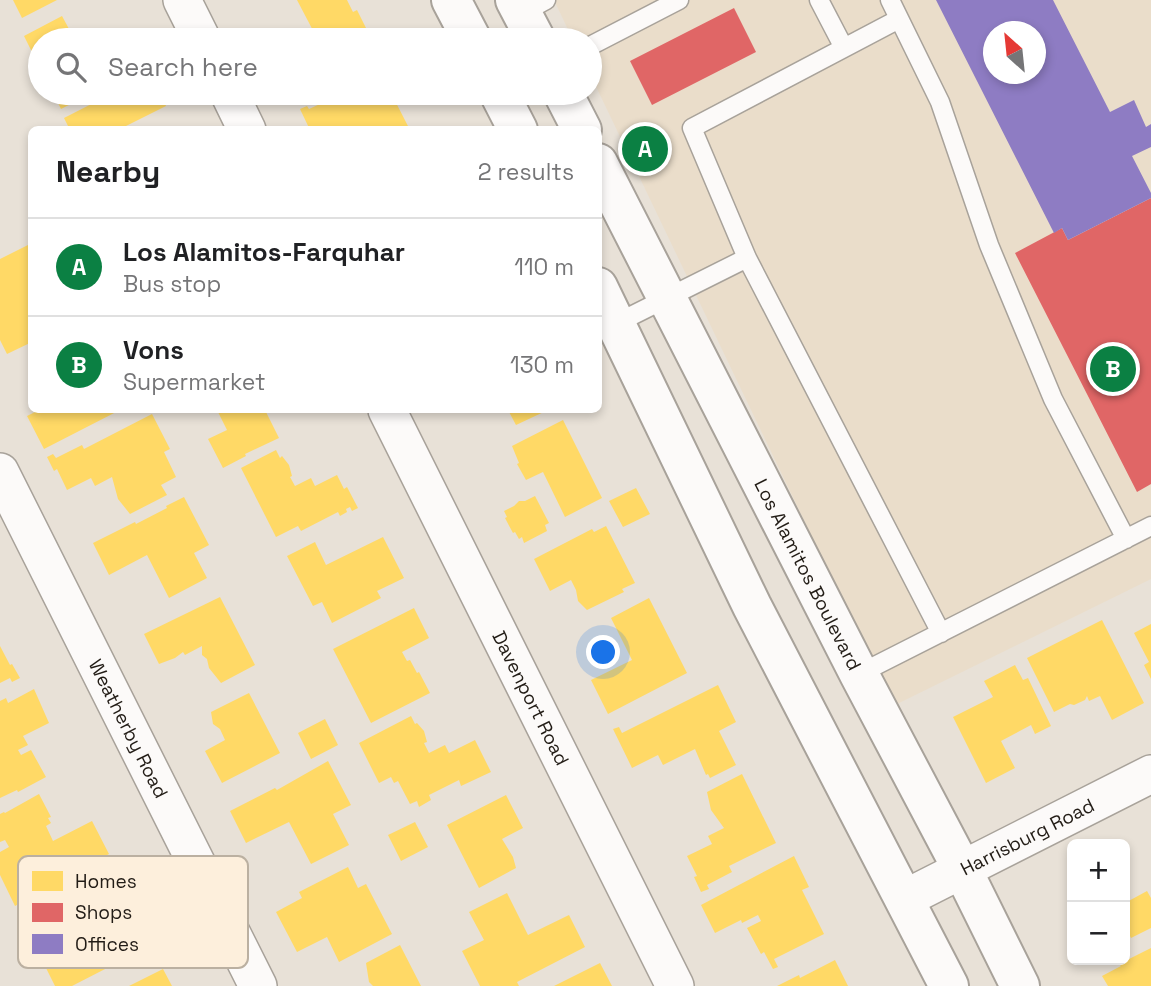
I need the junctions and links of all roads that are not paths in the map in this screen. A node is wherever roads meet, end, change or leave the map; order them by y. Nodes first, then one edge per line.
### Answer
1 (182, 0) edge
2 (451, 0) edge
3 (679, 0) edge
4 (820, 0) edge
5 (890, 0) edge
6 (899, 19) junction
7 (196, 28) edge
8 (466, 28) edge
9 (602, 40) edge
10 (844, 48) junction
11 (235, 105) edge
12 (505, 105) edge
13 (569, 105) edge
14 (245, 126) edge
15 (516, 126) edge
16 (580, 126) edge
17 (602, 171) edge
18 (747, 258) junction
19 (602, 295) edge
20 (666, 297) junction
21 (617, 323) junction
22 (388, 413) edge
23 (0, 472) edge
24 (1151, 526) edge
25 (1126, 539) junction
26 (941, 633) junction
27 (859, 674) junction
28 (1151, 774) edge
29 (193, 856) edge
30 (962, 869) junction
31 (904, 899) junction
32 (248, 966) edge
33 (258, 986) edge
34 (675, 986) edge
35 (949, 986) edge
36 (1020, 986) edge

1 - 7 street
2 - 8 main road
3 - 9 lane
4 - 10 lane
5 - 6 lane
6 - 10 lane
6 - 25 lane
10 - 18 lane
11 - 14 street
12 - 15 main road
13 - 16 main road
17 - 20 main road, Los Alamitos Boulevard
18 - 20 lane
18 - 26 lane
19 - 21 main road
20 - 21 lane
20 - 27 main road, Los Alamitos Boulevard
21 - 31 main road
22 - 34 street, Davenport Road
23 - 29 street, Weatherby Road
24 - 25 lane
25 - 26 lane
26 - 27 lane
27 - 30 main road, Los Alamitos Boulevard
28 - 30 street, Harrisburg Road
30 - 31 street, Harrisburg Road
30 - 36 main road, Los Alamitos Boulevard
31 - 35 main road
32 - 33 street, Weatherby Road

